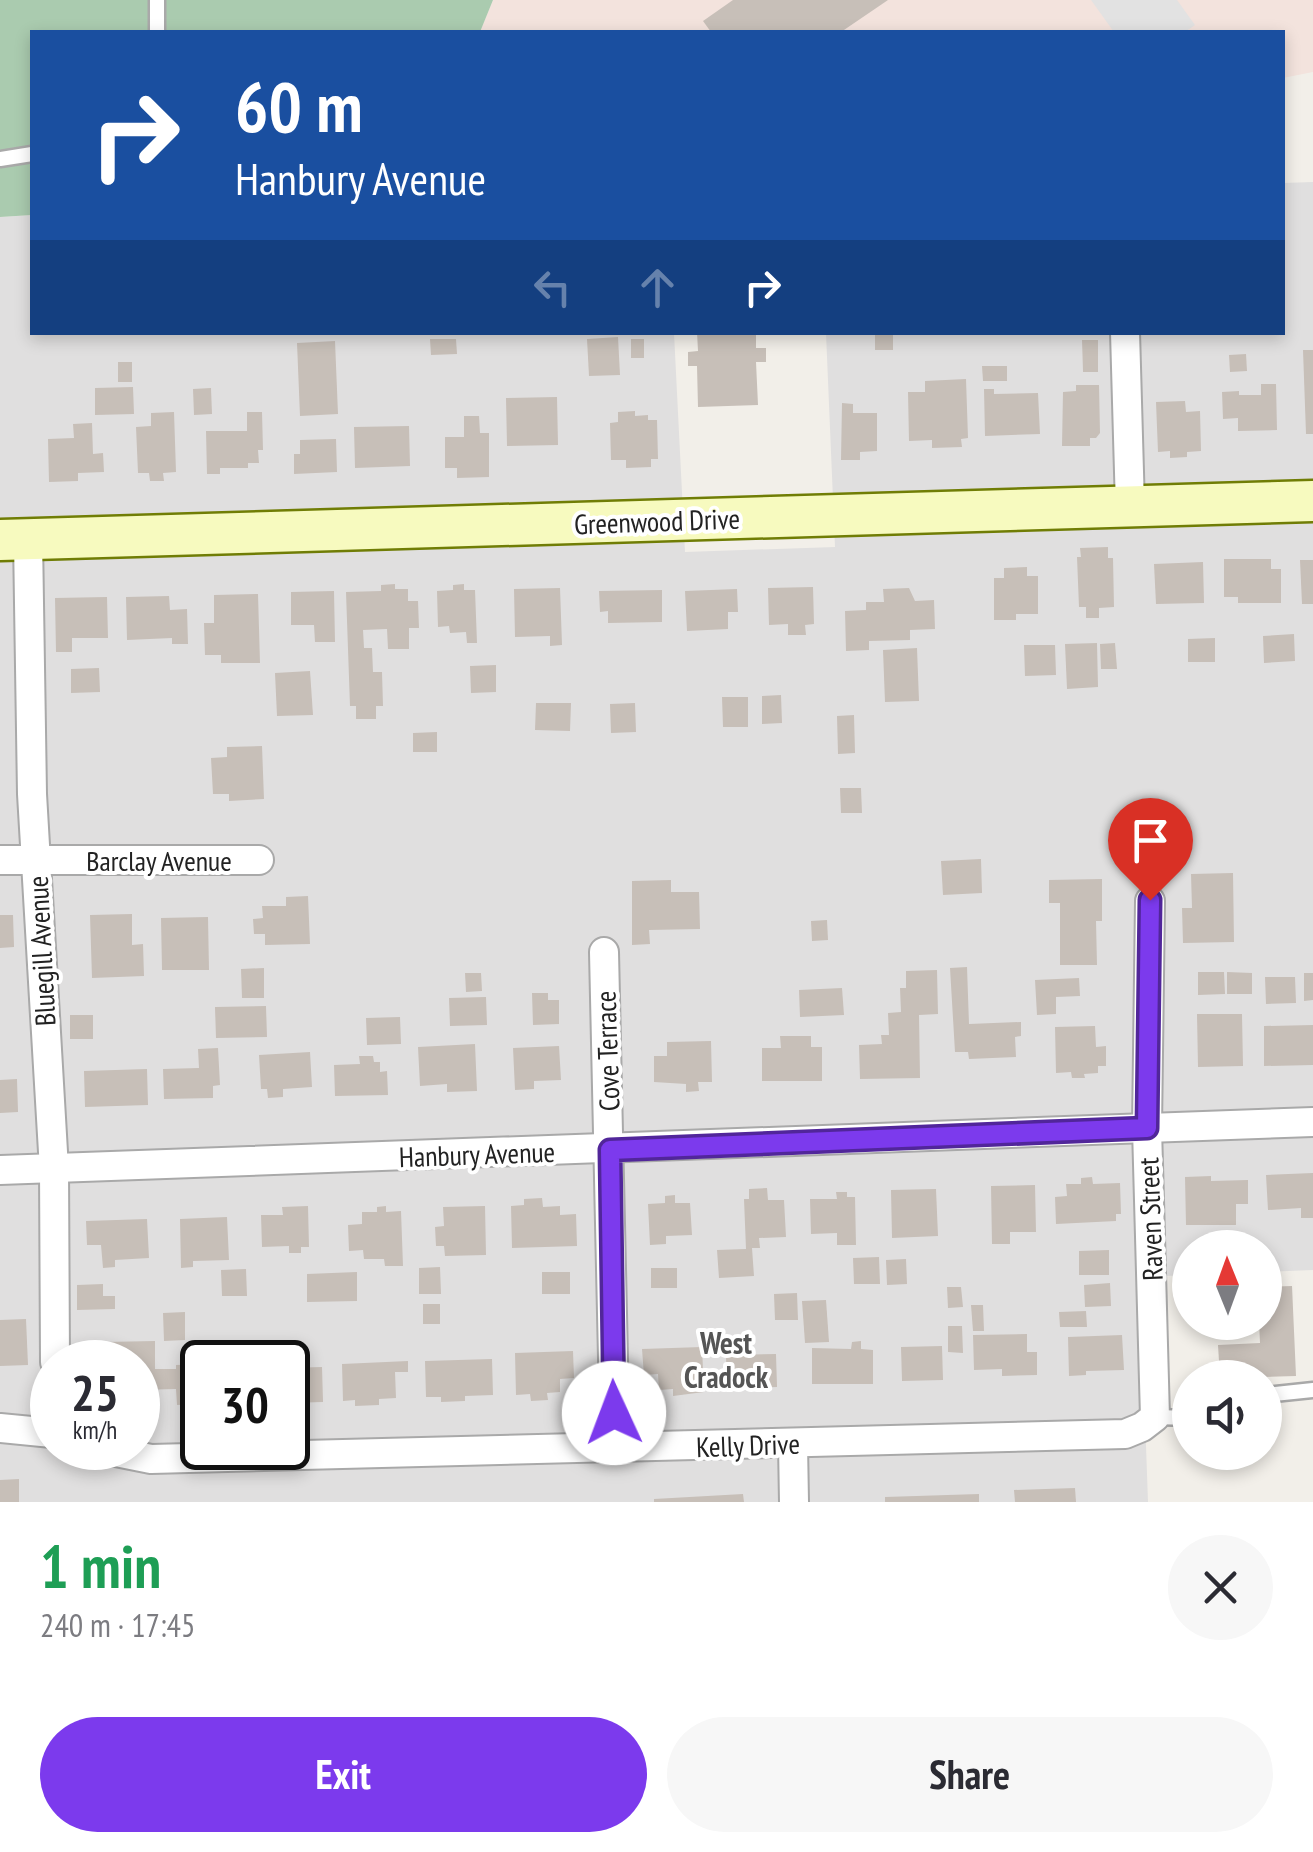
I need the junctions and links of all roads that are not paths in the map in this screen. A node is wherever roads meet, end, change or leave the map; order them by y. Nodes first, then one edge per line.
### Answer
1 (157, 0) edge
2 (156, 30) edge
3 (30, 154) edge
4 (0, 159) edge
5 (1125, 335) edge
6 (1313, 501) edge
7 (1130, 506) junction
8 (14, 539) edge
9 (36, 859) junction
10 (0, 860) edge
11 (258, 860) dead end
12 (1150, 900) dead end
13 (604, 952) dead end
14 (1313, 1122) edge
15 (1147, 1128) junction
16 (610, 1150) junction
17 (54, 1168) junction
18 (0, 1170) edge
19 (55, 1340) edge
20 (1313, 1390) edge
21 (1282, 1394) edge
22 (1155, 1416) junction
23 (1172, 1417) edge
24 (0, 1428) edge
25 (30, 1431) edge
26 (794, 1444) junction
27 (615, 1450) junction
28 (160, 1459) edge
29 (794, 1502) edge

1 - 2 lane
3 - 4 lane
5 - 7 street
6 - 7 street, Greenwood Drive
7 - 8 street, Greenwood Drive
8 - 9 street, Bluegill Avenue
9 - 10 street, Barclay Avenue
9 - 11 street, Barclay Avenue
9 - 17 street, Bluegill Avenue
12 - 15 street, Raven Street
13 - 16 street, Cove Terrace
14 - 15 street, Hanbury Avenue
15 - 16 street, Hanbury Avenue
15 - 22 street, Raven Street
16 - 17 street, Hanbury Avenue
16 - 27 street, Cove Terrace
17 - 18 street, Hanbury Avenue
17 - 19 street, Bluegill Avenue
20 - 21 lane
22 - 23 lane
22 - 26 street, Kelly Drive
24 - 25 street
26 - 27 street, Kelly Drive
26 - 29 street
27 - 28 street, Kelly Drive

